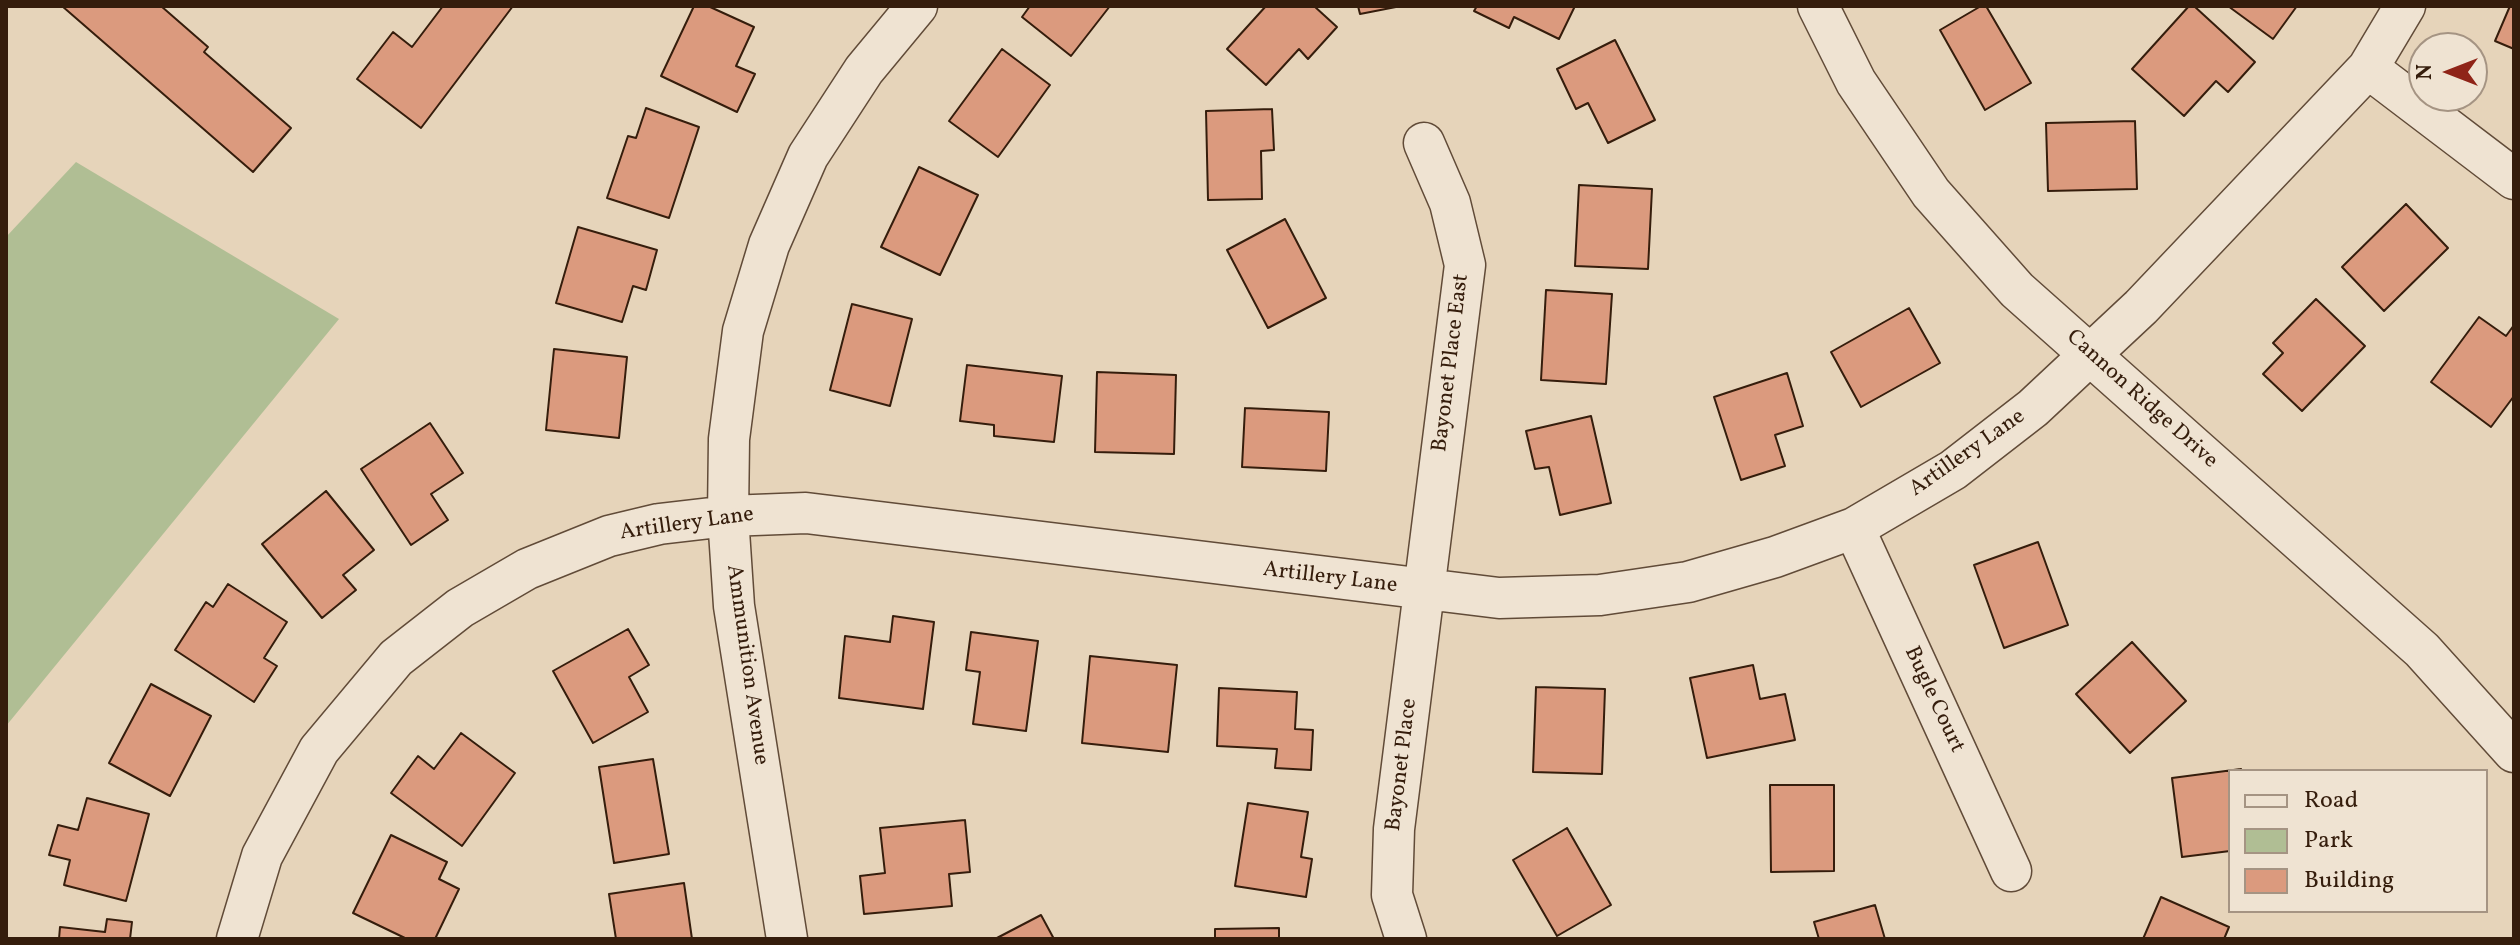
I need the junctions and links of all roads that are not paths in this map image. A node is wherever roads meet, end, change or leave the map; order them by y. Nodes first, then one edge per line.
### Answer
1 (917, 6) edge
2 (1818, 6) edge
3 (2405, 6) edge
4 (2368, 68) junction
5 (1424, 143) dead end
6 (2514, 179) edge
7 (2090, 355) junction
8 (728, 516) junction
9 (1854, 528) junction
10 (1424, 590) junction
11 (2514, 752) edge
12 (2011, 871) dead end
13 (237, 939) edge
14 (787, 939) edge
15 (1406, 939) edge

1 - 8 street, Ammunition Avenue
2 - 7 street, Cannon Ridge Drive
3 - 4 street, Artillery Lane
4 - 6 street
4 - 7 street, Artillery Lane
5 - 10 street, Bayonet Place East
7 - 9 street, Artillery Lane
7 - 11 street, Cannon Ridge Drive
8 - 10 street, Artillery Lane
8 - 13 street, Artillery Lane
8 - 14 street, Ammunition Avenue
9 - 10 street, Artillery Lane
9 - 12 street, Bugle Court
10 - 15 street, Bayonet Place

